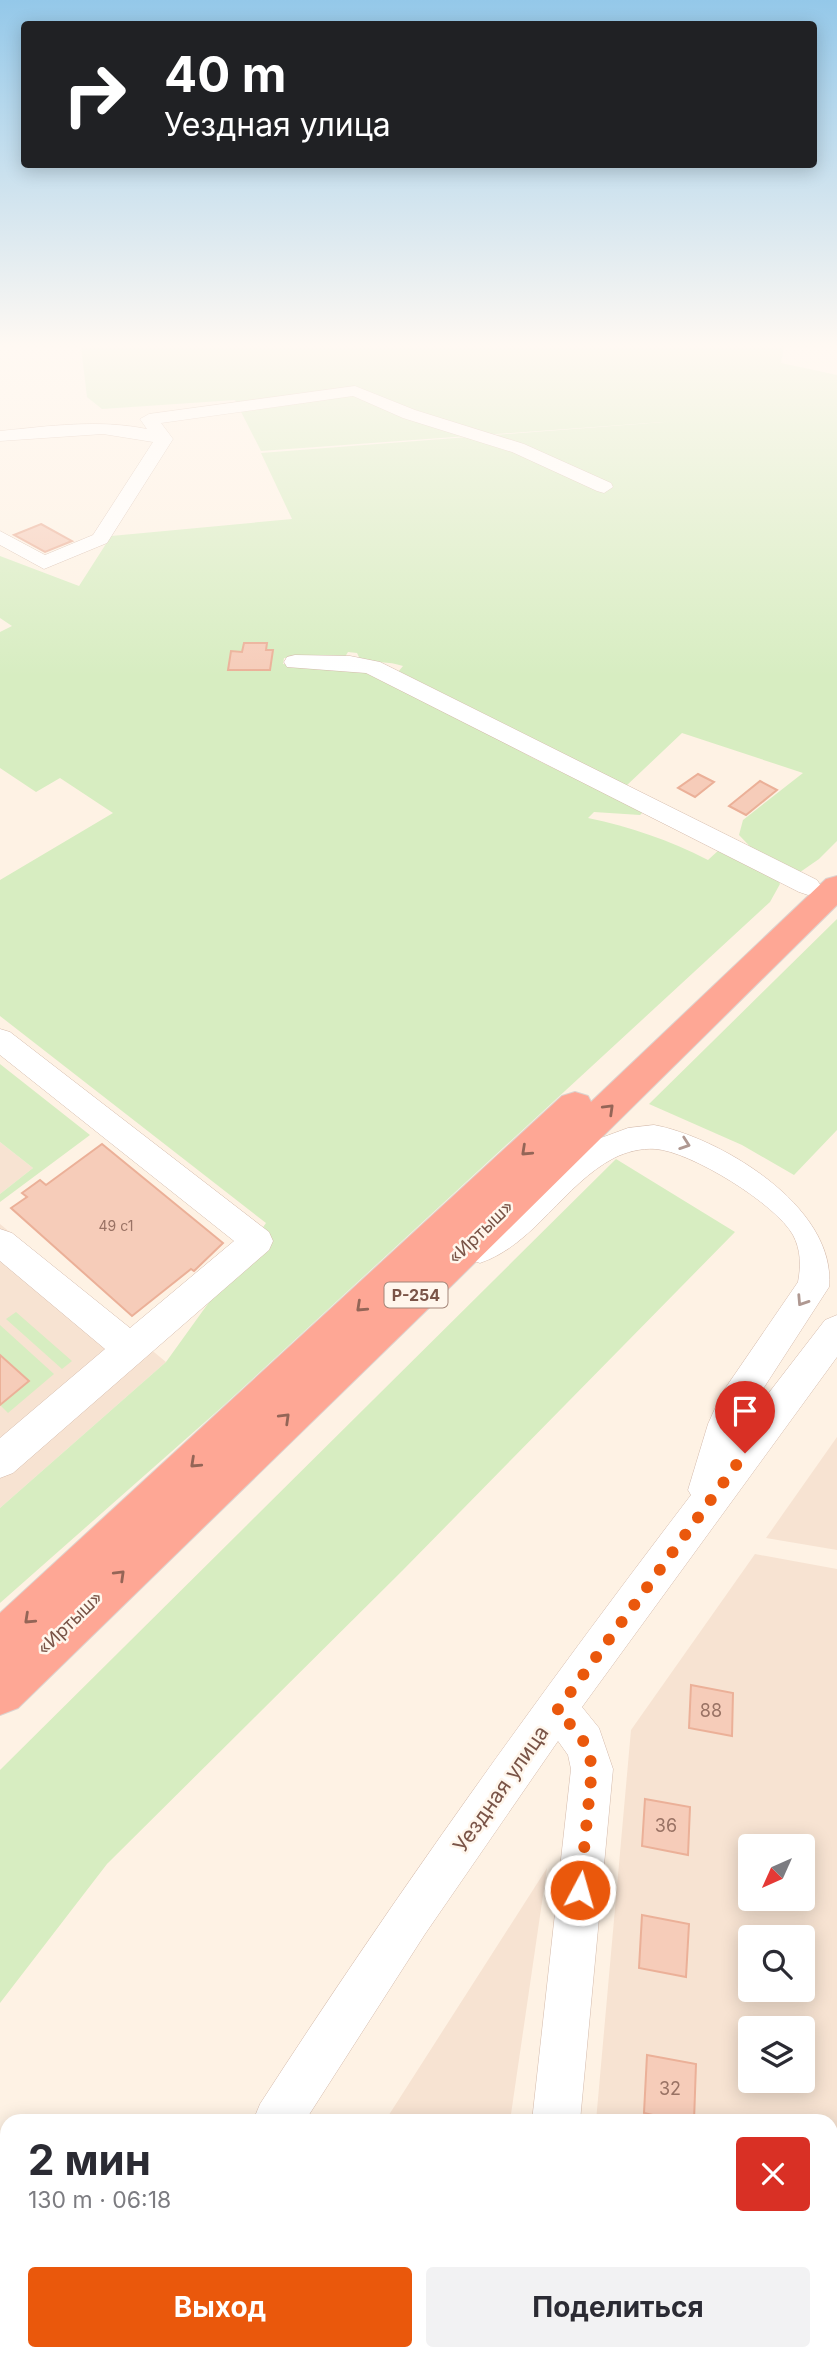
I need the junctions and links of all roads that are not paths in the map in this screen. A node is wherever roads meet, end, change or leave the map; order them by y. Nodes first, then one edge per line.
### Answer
1 (152, 457) edge
2 (538, 457) edge
3 (604, 487) dead end
4 (0, 537) edge
5 (295, 662) dead end
6 (837, 859) edge
7 (823, 886) edge
8 (0, 1039) edge
9 (0, 1242) edge
10 (424, 1287) junction
11 (837, 1331) edge
12 (130, 1349) junction
13 (0, 1461) edge
14 (699, 1514) junction
15 (0, 1646) edge
16 (0, 1690) edge
17 (556, 1712) junction
18 (281, 2114) edge
19 (557, 2114) edge

1 - 4 street
2 - 3 street
5 - 7 street
6 - 7 highway, «Иртыш» / Р-254
10 -> 7 highway, «Иртыш» / Р-254
7 -> 15 highway, «Иртыш» / Р-254
8 - 12 street
9 - 12 street
10 -> 14 street
16 -> 10 highway, «Иртыш» / Р-254
11 - 14 street, Уездная улица
12 - 13 street
14 - 17 street, Уездная улица
17 - 18 street, Уездная улица
17 - 19 street

